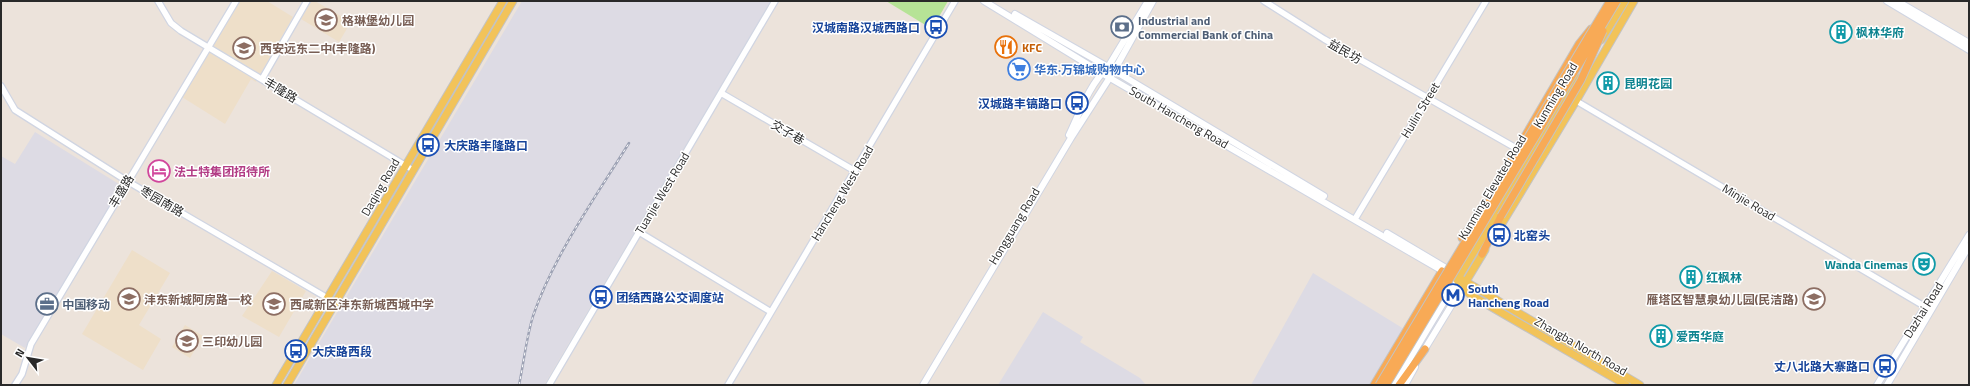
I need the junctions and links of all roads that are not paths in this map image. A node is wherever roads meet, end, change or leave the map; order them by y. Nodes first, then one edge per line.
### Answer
1 (158, 1) edge
2 (236, 1) edge
3 (307, 1) edge
4 (503, 1) edge
5 (514, 1) edge
6 (775, 1) edge
7 (956, 1) edge
8 (984, 1) edge
9 (992, 1) edge
10 (1148, 1) edge
11 (1153, 1) edge
12 (1264, 1) edge
13 (1486, 1) edge
14 (1610, 1) edge
15 (1617, 1) edge
16 (1625, 1) edge
17 (1634, 1) edge
18 (1887, 1) edge
19 (1897, 1) edge
20 (1612, 10) junction
21 (1598, 19) junction
22 (1969, 43) edge
23 (208, 47) junction
24 (1969, 50) edge
25 (1108, 67) junction
26 (1114, 71) junction
27 (1102, 73) junction
28 (1110, 78) junction
29 (262, 79) junction
30 (1, 86) edge
31 (721, 93) junction
32 (1568, 96) junction
33 (1428, 98) junction
34 (1576, 101) junction
35 (1514, 147) dead end
36 (405, 166) junction
37 (413, 170) junction
38 (855, 171) junction
39 (127, 181) junction
40 (1356, 217) junction
41 (639, 232) junction
42 (1969, 235) edge
43 (1462, 238) dead end
44 (1969, 246) edge
45 (1482, 254) junction
46 (1442, 271) junction
47 (1458, 278) junction
48 (1464, 285) junction
49 (328, 298) junction
50 (336, 303) junction
51 (1928, 308) junction
52 (772, 312) junction
53 (1425, 349) junction
54 (15, 385) edge
55 (276, 385) edge
56 (287, 385) edge
57 (549, 385) edge
58 (728, 385) edge
59 (918, 385) edge
60 (922, 385) edge
61 (1374, 385) edge
62 (1379, 385) edge
63 (1386, 385) edge
64 (1394, 385) edge
65 (1399, 385) edge
66 (1405, 385) edge
67 (1626, 385) edge
68 (1640, 385) edge
69 (1877, 385) edge
70 (1887, 385) edge

1 - 23 street, 丰隆路
2 - 23 street, 丰盛路
3 - 29 street
4 - 36 main road, Daqing Road
5 - 37 main road, Daqing Road
6 - 31 street, Tuanjie West Road
7 - 38 street, Hancheng West Road
8 - 27 main road, South Hancheng Road
9 - 25 main road, South Hancheng Road
10 - 25 main road, Hongguang Road
11 - 26 main road, Hongguang Road
12 - 33 street, 益民坊
13 - 33 street, Huilin Street
14 - 21 highway, Kunming Elevated Road, bridge
15 - 20 highway, Kunming Elevated Road, bridge
16 - 32 main road, Kunming Road
17 - 34 main road, Kunming Road
18 - 24 main road
19 - 22 main road
20 - 45 highway, bridge
20 - 63 highway, Kunming Elevated Road, bridge
21 - 43 highway, bridge
21 - 62 highway, Kunming Elevated Road, bridge
23 - 29 street, 丰隆路
23 - 39 street, 丰盛路
25 - 26 main road, South Hancheng Road
25 - 27 main road, Hongguang Road
26 - 28 main road, Hongguang Road
26 - 40 main road, South Hancheng Road
27 - 28 main road, South Hancheng Road
27 - 59 main road, Hongguang Road
28 - 40 main road, South Hancheng Road
28 - 60 main road, Hongguang Road
29 - 36 street, 丰隆路
30 - 39 street, 枣园南路
31 - 38 street, 交子巷
31 - 41 street, Tuanjie West Road
32 - 34 street, Minjie Road
32 - 47 main road, Kunming Road
33 - 35 street, 益民坊
33 - 40 street, Huilin Street
34 - 45 main road, Kunming Road
34 - 51 street, Minjie Road
36 - 37 street, 丰隆路
36 - 49 main road, Daqing Road
37 - 50 main road, Daqing Road
38 - 52 street, Hancheng West Road
39 - 49 street, 枣园南路
39 - 54 street, 丰盛路
40 - 46 main road, South Hancheng Road
40 - 47 main road, South Hancheng Road
41 - 52 street
41 - 57 street, Tuanjie West Road
42 - 51 main road, Dazhai Road
44 - 51 main road, Dazhai Road
45 - 48 main road, Kunming Road
46 - 47 main road, South Hancheng Road
46 - 61 highway
47 - 48 main road
47 - 64 main road, Kunming Road
48 - 53 main road, Kunming Road
48 - 67 main road, Zhangba North Road
48 - 68 main road, Zhangba North Road
49 - 50 street, 枣园南路
49 - 55 main road, Daqing Road
50 - 56 main road, Daqing Road
51 - 69 main road, Dazhai Road
51 - 70 main road, Dazhai Road
52 - 58 street, Hancheng West Road
53 - 65 highway
53 - 66 main road, Kunming Road

